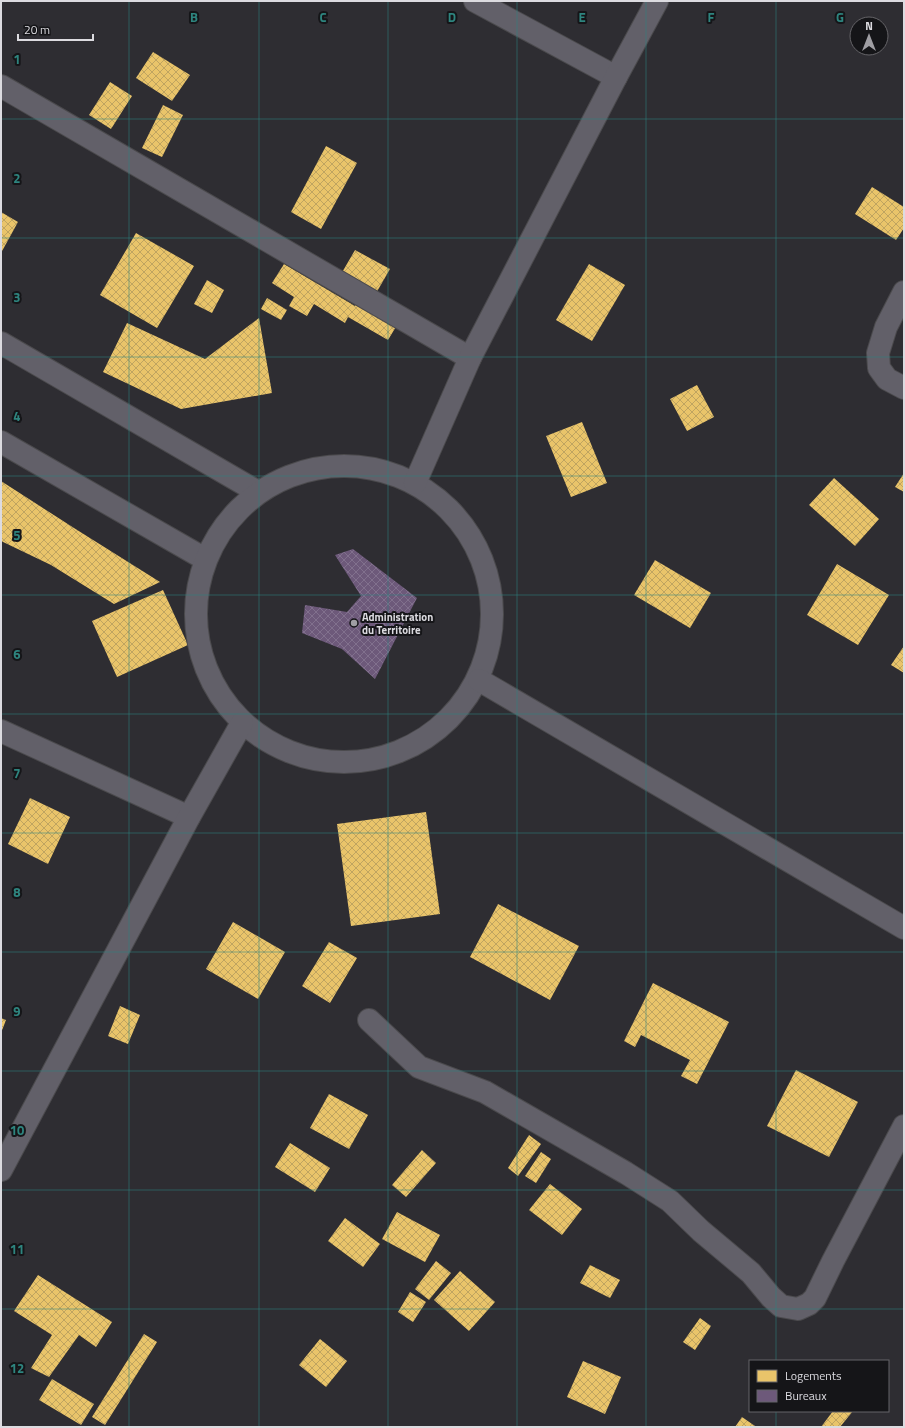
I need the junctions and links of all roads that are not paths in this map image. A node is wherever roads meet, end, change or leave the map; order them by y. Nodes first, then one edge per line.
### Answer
1 (475, 1) edge
2 (658, 1) edge
3 (616, 77) junction
4 (1, 86) edge
5 (904, 292) edge
6 (1, 343) edge
7 (470, 358) junction
8 (904, 388) edge
9 (1, 442) edge
10 (415, 483) junction
11 (258, 492) junction
12 (205, 559) junction
13 (479, 680) junction
14 (242, 723) junction
15 (1, 731) edge
16 (188, 817) junction
17 (904, 928) edge
18 (369, 1020) dead end
19 (904, 1126) edge
20 (1, 1170) edge

1 - 3 street
2 - 3 street
3 - 7 street
4 - 7 street
5 - 8 street
6 - 11 street
7 - 10 street
9 - 12 street
10 - 11 street
10 - 13 street
11 - 12 street
12 - 14 street
13 - 14 street
13 - 17 street
14 - 16 street
15 - 16 street
16 - 20 street
18 - 19 street

